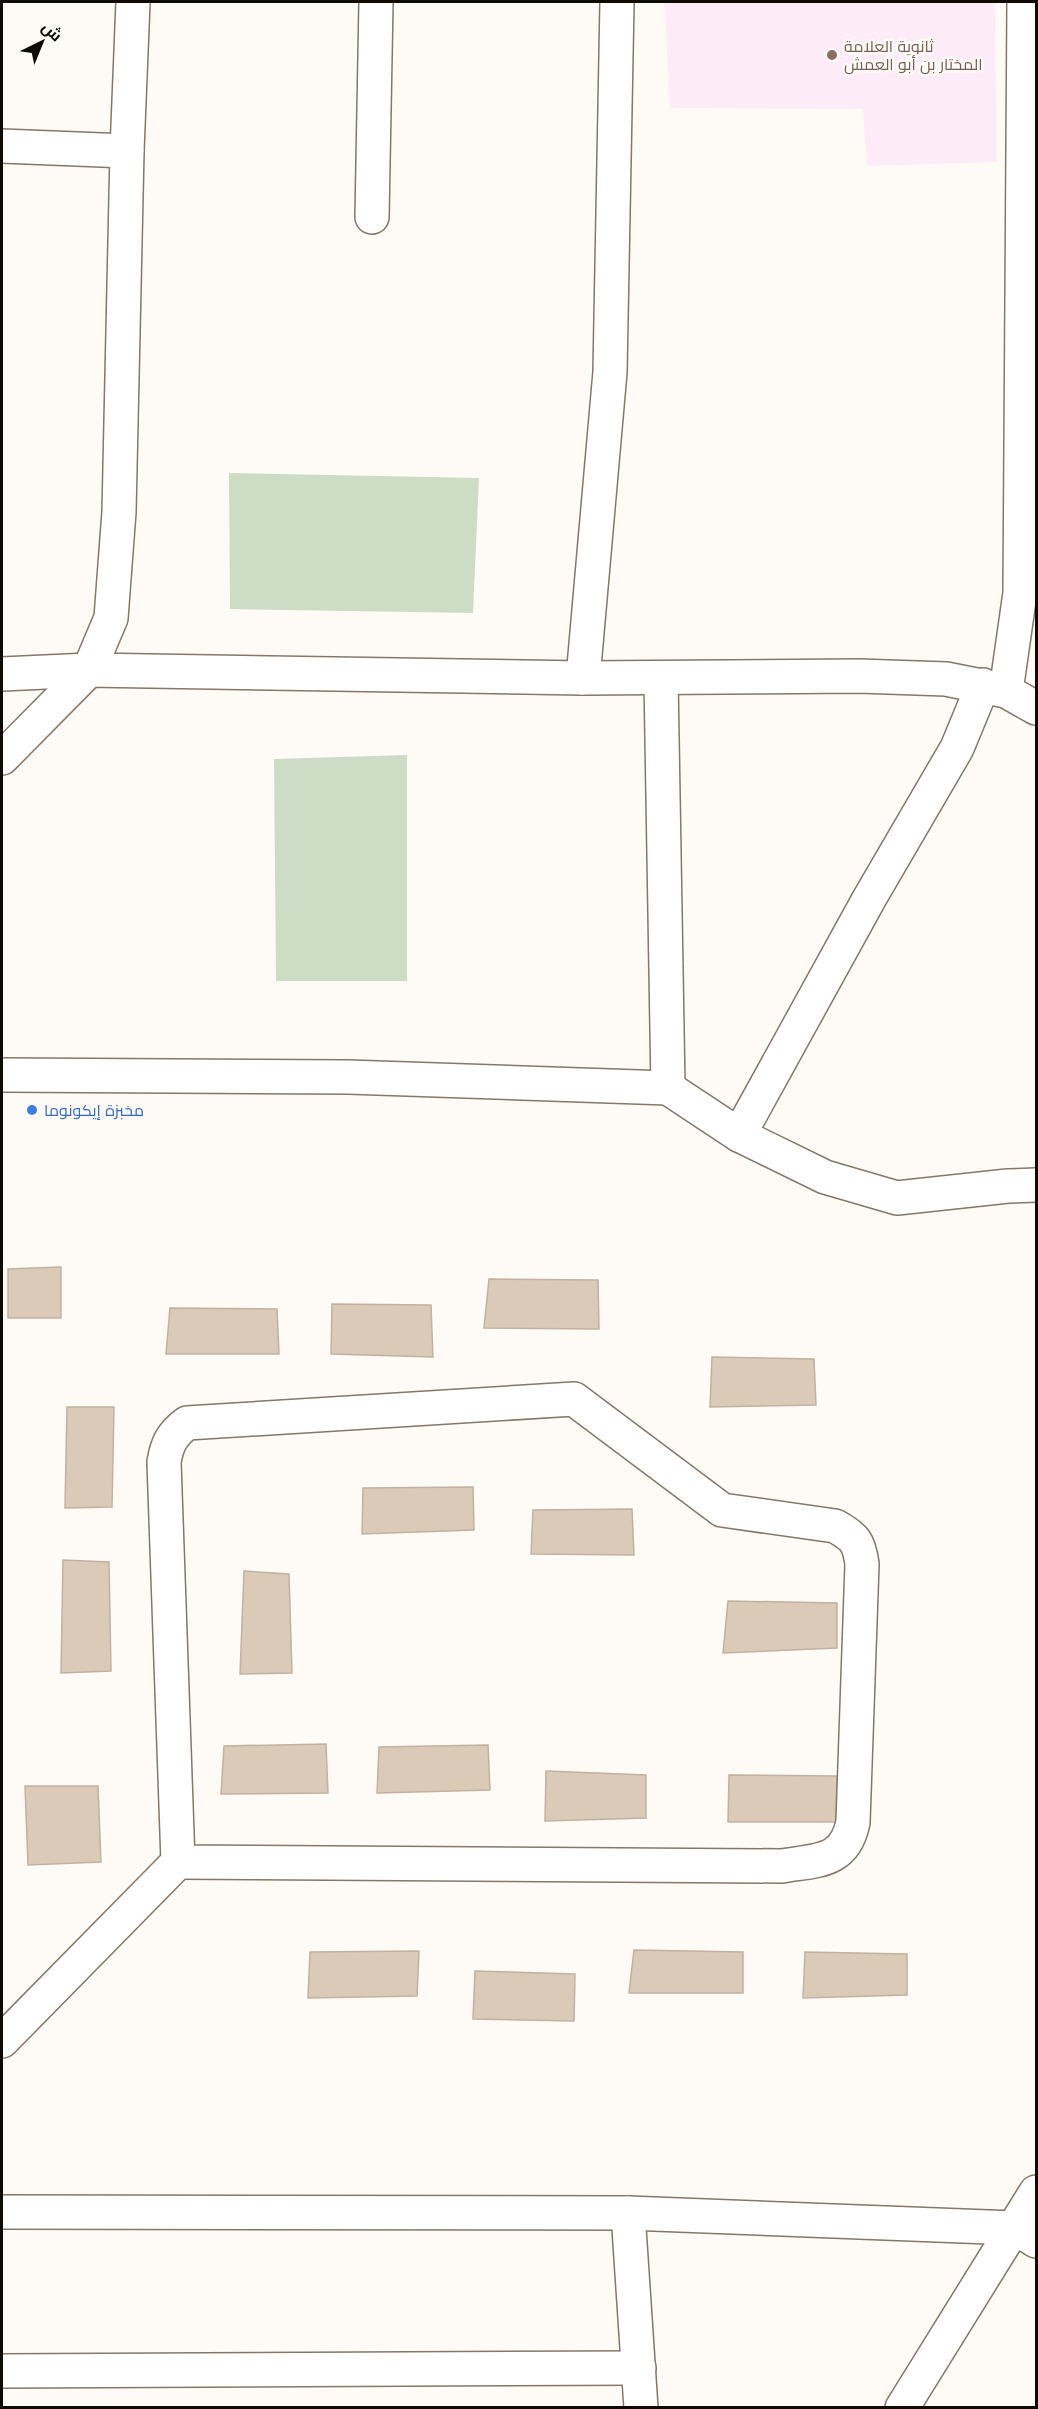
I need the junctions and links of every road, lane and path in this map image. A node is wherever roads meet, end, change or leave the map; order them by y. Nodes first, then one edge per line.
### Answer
1 (133, 2) edge
2 (376, 2) edge
3 (616, 2) edge
4 (1024, 2) edge
5 (1030, 57) edge
6 (2, 146) edge
7 (127, 151) junction
8 (372, 217) dead end
9 (89, 670) junction
10 (2, 674) edge
11 (583, 678) junction
12 (661, 679) junction
13 (994, 688) junction
14 (1036, 708) edge
15 (2, 758) edge
16 (2, 1075) edge
17 (668, 1088) junction
18 (739, 1135) junction
19 (1036, 1185) edge
20 (177, 1862) junction
21 (2, 2041) edge
22 (1036, 2192) edge
23 (2, 2212) edge
24 (628, 2213) junction
25 (1026, 2234) edge
26 (639, 2368) junction
27 (2, 2371) edge
28 (641, 2408) edge
29 (902, 2408) edge

1 - 7 street
2 - 8 street
3 - 11 street
4 - 5 street
5 - 13 street
6 - 7 street
7 - 9 street
9 - 10 street
9 - 11 street
9 - 15 street
11 - 12 street
12 - 13 street
12 - 17 street
13 - 14 street
13 - 18 street
16 - 17 street
17 - 18 street
18 - 19 street
20 - 20 street
20 - 21 street
22 - 25 street
23 - 24 street
24 - 25 street
24 - 26 street
25 - 29 street
26 - 27 street
26 - 28 street

